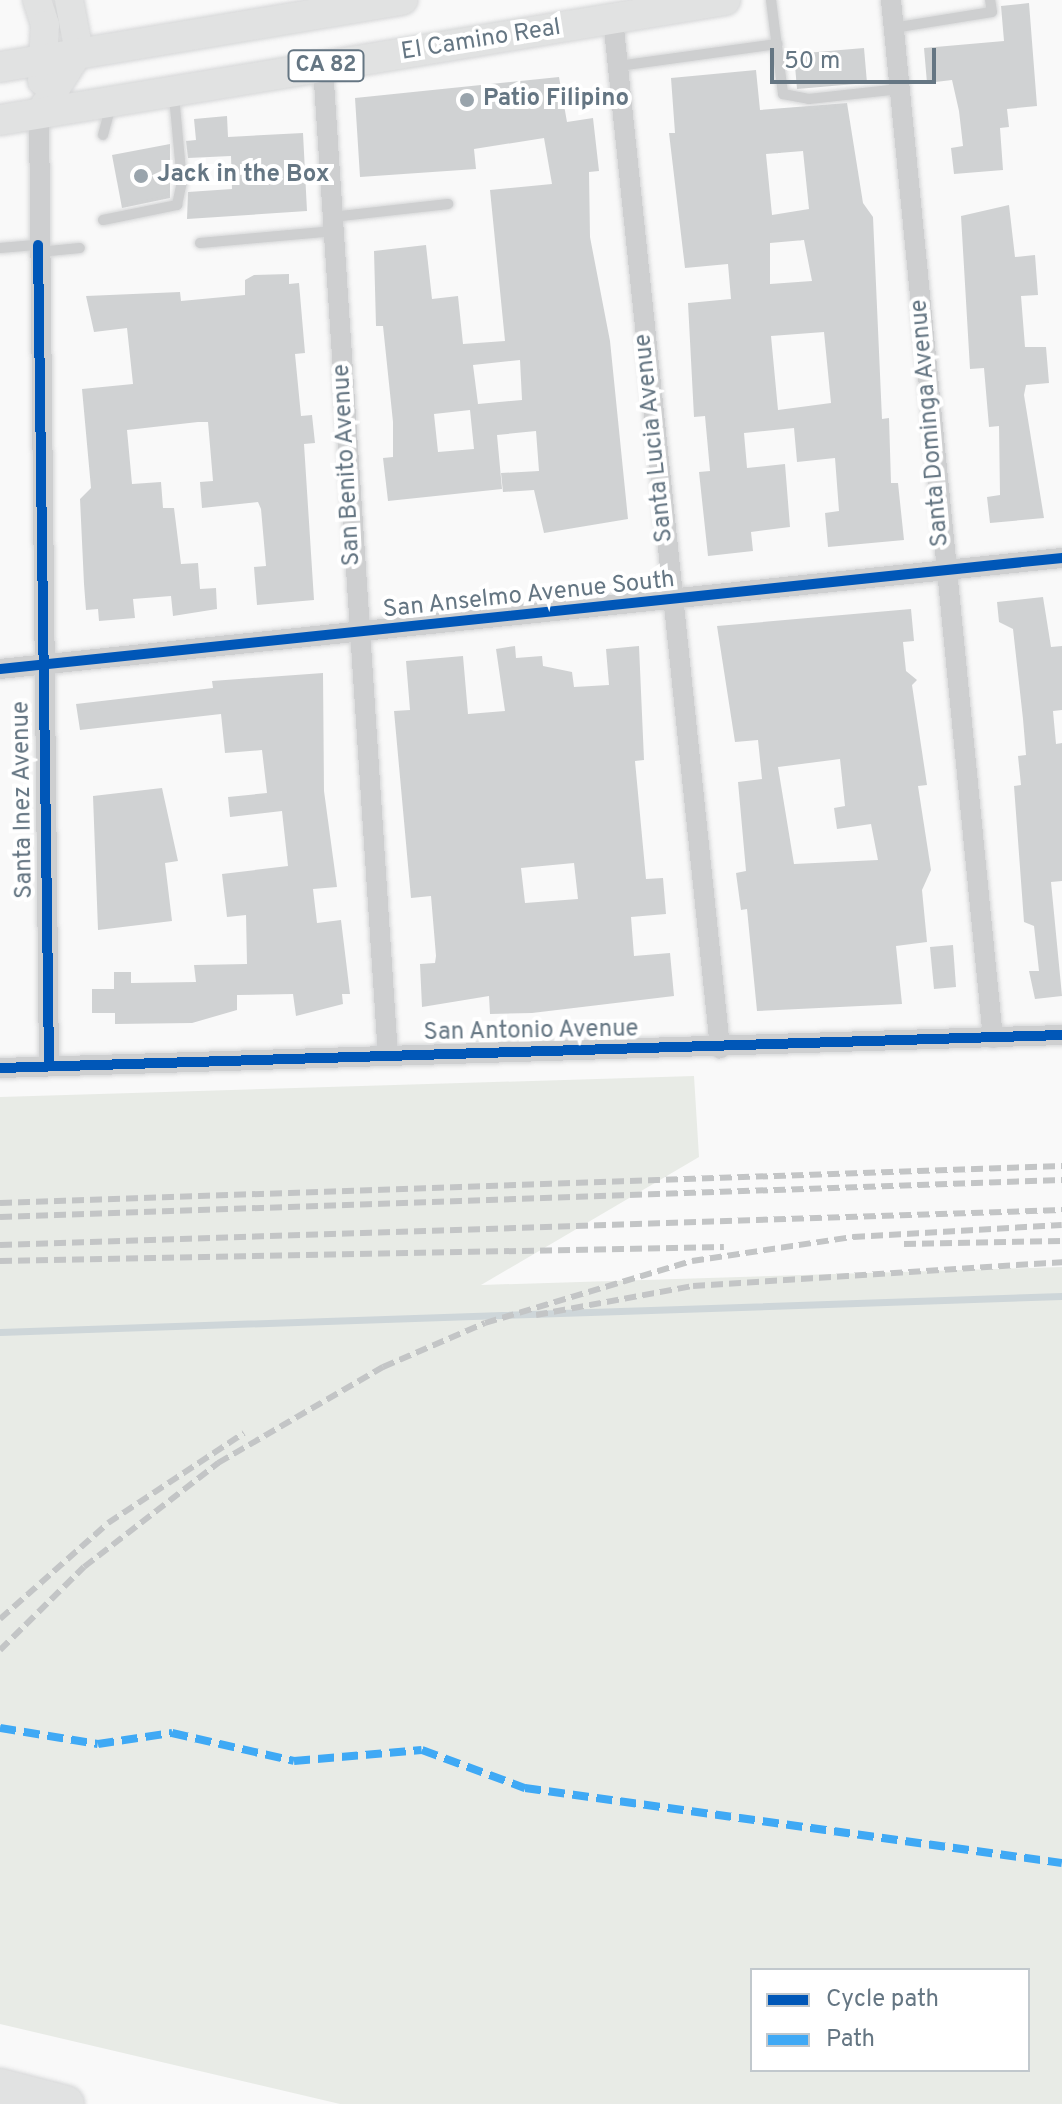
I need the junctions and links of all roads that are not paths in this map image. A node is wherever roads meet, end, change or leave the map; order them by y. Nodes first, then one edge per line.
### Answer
1 (37, 0) edge
2 (69, 0) edge
3 (402, 0) edge
4 (725, 0) edge
5 (771, 0) edge
6 (891, 0) edge
7 (990, 0) edge
8 (358, 4) edge
9 (613, 19) junction
10 (893, 28) junction
11 (777, 44) junction
12 (79, 52) junction
13 (43, 59) junction
14 (618, 66) junction
15 (0, 67) edge
16 (323, 67) junction
17 (899, 89) junction
18 (174, 92) junction
19 (112, 104) junction
20 (39, 114) junction
21 (0, 120) edge
22 (103, 135) dead end
23 (448, 204) dead end
24 (103, 220) dead end
25 (333, 224) junction
26 (200, 243) dead end
27 (0, 248) edge
28 (38, 248) junction
29 (80, 248) dead end
30 (1062, 558) edge
31 (945, 569) junction
32 (672, 601) junction
33 (358, 634) junction
34 (41, 664) junction
35 (0, 669) edge
36 (1062, 1035) edge
37 (993, 1038) junction
38 (720, 1048) junction
39 (388, 1055) junction
40 (49, 1066) junction
41 (0, 1068) edge
42 (0, 2087) edge
43 (0, 2100) edge
44 (25, 2104) edge
45 (66, 2104) edge

1 - 13 main road
2 - 12 main road
3 - 8 main road, CA 82
4 - 9 main road, El Camino Real / CA 82
5 - 11 lane
6 - 10 street, Santa Dominga Avenue
7 - 10 lane
8 - 12 main road, CA 82
9 - 14 street, Santa Lucia Avenue
9 - 16 main road, El Camino Real / CA 82
10 - 17 street, Santa Dominga Avenue
11 - 14 lane
11 - 17 lane
12 - 13 main road, CA 82
12 - 20 main road
13 - 15 main road, CA 82
13 - 20 main road
14 - 32 street, Santa Lucia Avenue
16 - 18 main road, El Camino Real / CA 82
16 - 25 street, San Benito Avenue
17 - 31 street, Santa Dominga Avenue
18 - 19 main road, El Camino Real / CA 82
18 - 24 lane
19 - 20 main road, El Camino Real / CA 82
19 - 22 lane
20 - 21 main road, El Camino Real / CA 82
20 - 28 street, Santa Inez Avenue
23 - 25 lane
25 - 26 lane
25 - 33 street, San Benito Avenue
27 - 28 lane
28 - 29 lane
28 - 34 street, Santa Inez Avenue
30 - 31 street, San Anselmo Avenue South
31 - 32 street, San Anselmo Avenue South
31 - 37 street, Santa Dominga Avenue
32 - 33 street, San Anselmo Avenue South
32 - 38 street, Santa Lucia Avenue
33 - 34 street, San Anselmo Avenue South
33 - 39 street, San Benito Avenue
34 - 35 street, San Anselmo Avenue South
34 - 40 street, Santa Inez Avenue
36 - 37 street, San Antonio Avenue
37 - 38 street, San Antonio Avenue
38 - 39 street, San Antonio Avenue
39 - 40 street, San Antonio Avenue
40 - 41 street, San Antonio Avenue
42 - 45 highway
43 - 44 highway

